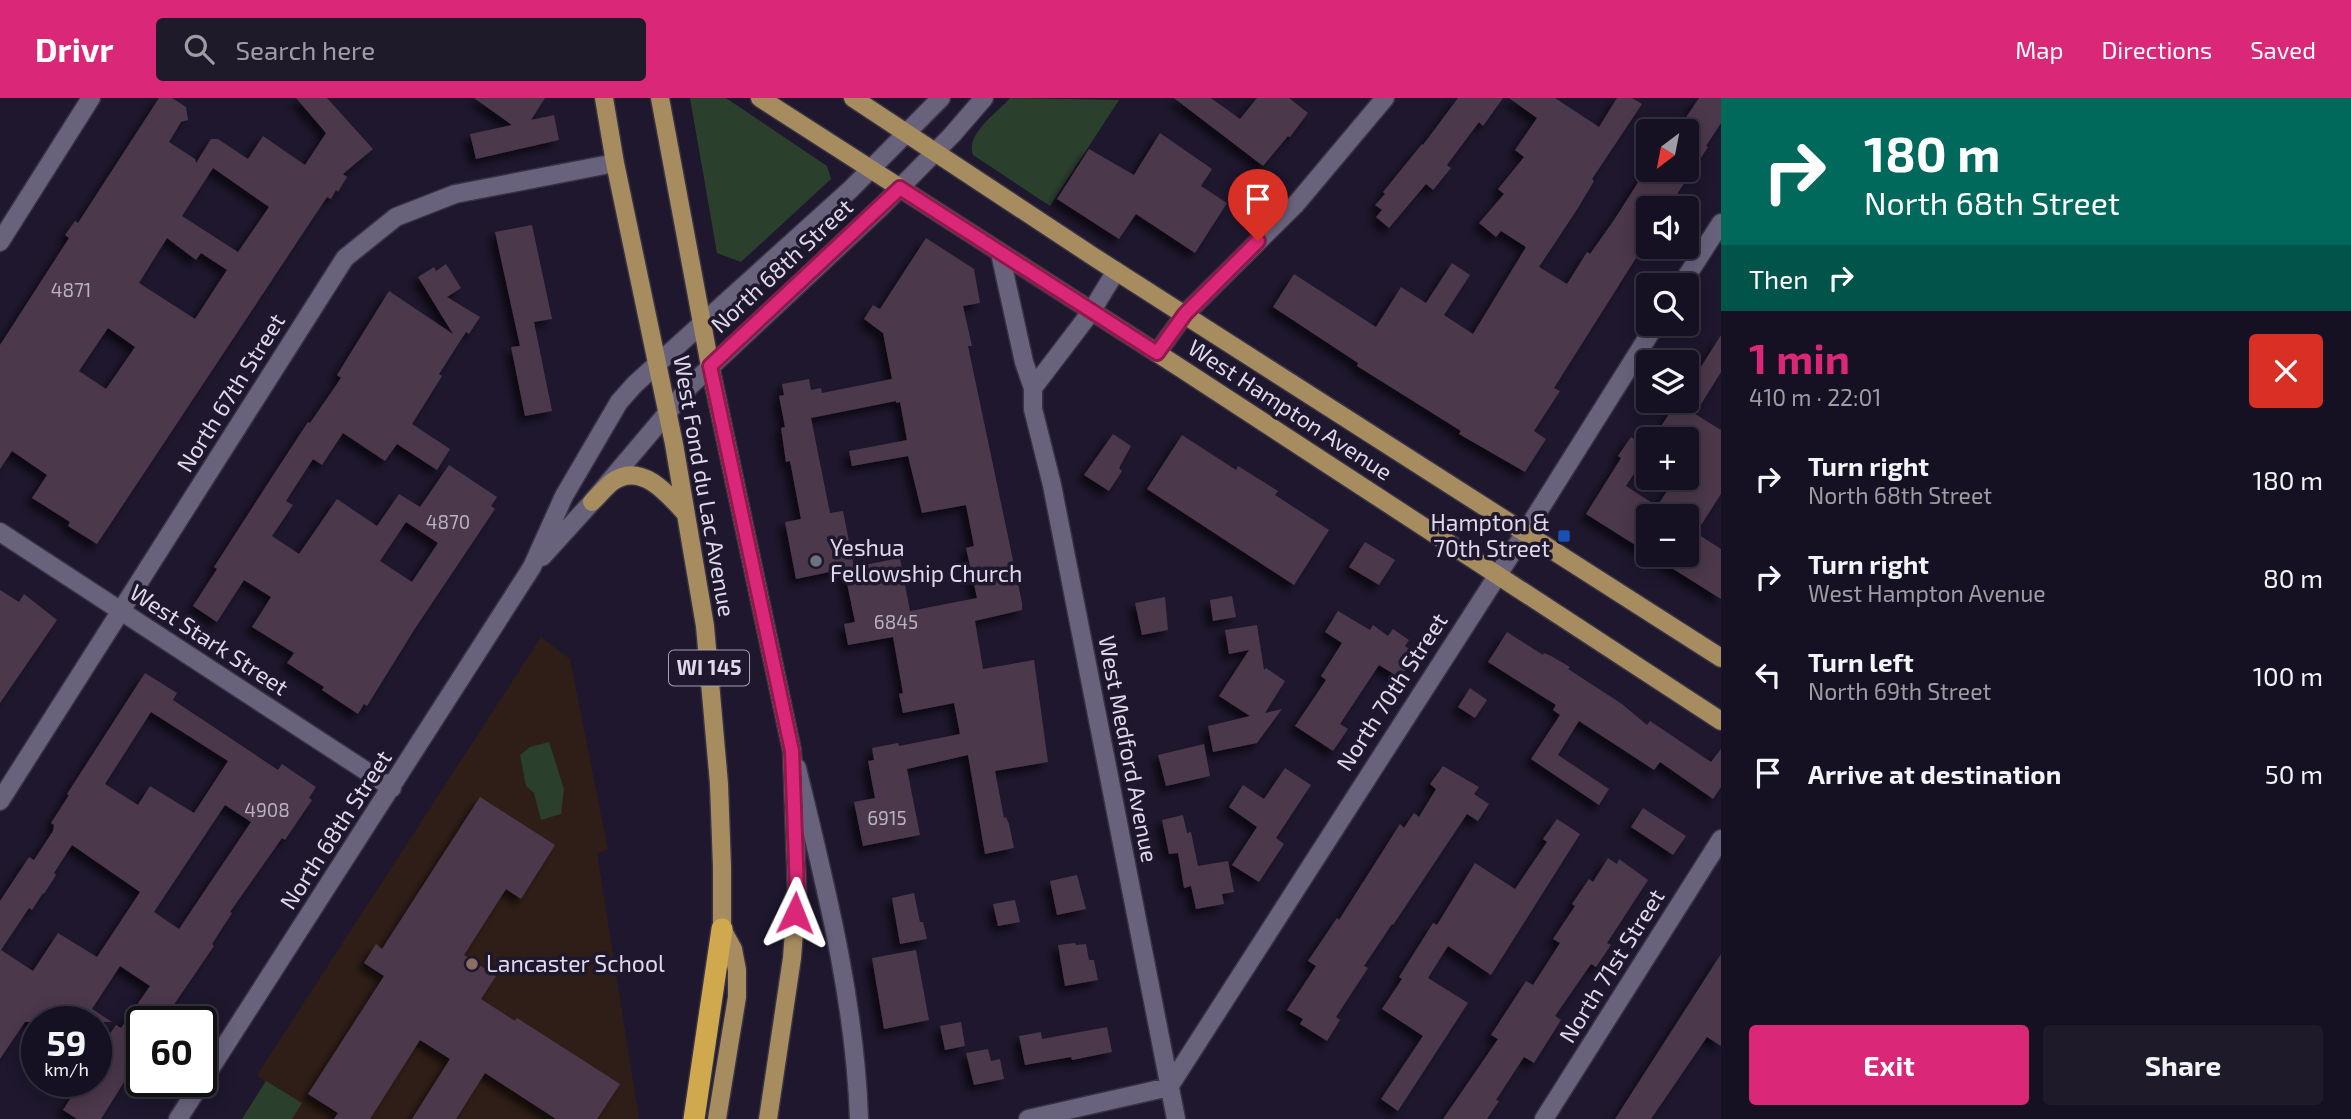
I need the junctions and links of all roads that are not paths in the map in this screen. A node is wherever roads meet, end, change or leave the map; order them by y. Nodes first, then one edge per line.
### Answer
1 (91, 98) edge
2 (604, 98) edge
3 (660, 98) edge
4 (760, 98) edge
5 (853, 98) edge
6 (940, 98) edge
7 (984, 98) edge
8 (1385, 98) edge
9 (907, 134) junction
10 (936, 152) junction
11 (615, 163) junction
12 (870, 169) junction
13 (900, 188) junction
14 (1721, 223) edge
15 (0, 242) edge
16 (1000, 253) junction
17 (1116, 271) junction
18 (1689, 273) edge
19 (1091, 312) junction
20 (1185, 314) junction
21 (703, 323) junction
22 (1648, 336) edge
23 (1157, 353) junction
24 (657, 363) junction
25 (710, 366) junction
26 (1033, 388) junction
27 (668, 410) junction
28 (592, 502) junction
29 (687, 516) junction
30 (1526, 531) junction
31 (0, 532) edge
32 (533, 567) junction
33 (1497, 574) junction
34 (122, 612) junction
35 (1721, 658) edge
36 (1721, 721) edge
37 (792, 751) junction
38 (392, 788) junction
39 (0, 801) edge
40 (1721, 839) edge
41 (722, 929) junction
42 (1169, 1087) junction
43 (178, 1119) edge
44 (694, 1119) edge
45 (717, 1119) edge
46 (768, 1119) edge
47 (859, 1119) edge
48 (1028, 1119) edge
49 (1176, 1119) edge
50 (1545, 1119) edge

1 - 15 street
2 - 11 main road, West Fond du Lac Avenue / WI 145
3 - 21 main road, West Fond du Lac Avenue / WI 145
4 - 12 main road, West Hampton Avenue
5 - 9 main road, West Hampton Avenue
6 - 9 street, North 68th Street
7 - 10 street, North 68th Street
8 - 20 street
9 - 10 main road, West Hampton Avenue
9 - 12 street, North 68th Street
10 - 13 street, North 68th Street
10 - 17 main road, West Hampton Avenue
11 - 24 main road, West Fond du Lac Avenue / WI 145
11 - 34 street, North 67th Street
12 - 13 main road, West Hampton Avenue
12 - 21 street, North 68th Street
13 - 16 main road, West Hampton Avenue
13 - 25 street, North 68th Street
14 - 18 street
16 - 19 main road, West Hampton Avenue
16 - 26 street, West Medford Avenue
17 - 19 street
17 - 20 main road, West Hampton Avenue
19 - 23 main road, West Hampton Avenue
19 - 26 street
20 - 23 street
20 - 30 main road, West Hampton Avenue
21 - 24 street, North 68th Street
21 - 25 main road, West Fond du Lac Avenue / WI 145
22 - 30 street, North 70th Street
23 - 33 main road, West Hampton Avenue
24 - 27 main road, West Fond du Lac Avenue / WI 145
24 - 32 street, North 68th Street
25 - 27 street, North 68th Street
25 - 37 main road, West Fond du Lac Avenue / WI 145
26 - 42 street, West Medford Avenue
27 - 28 street, North 68th Street
27 - 29 main road, West Fond du Lac Avenue / WI 145
28 - 29 main road
28 - 32 street, North 68th Street
29 - 41 main road, West Fond du Lac Avenue / WI 145
30 - 33 street, North 70th Street
30 - 35 main road, West Hampton Avenue
31 - 34 street, West Stark Street
32 - 38 street, North 68th Street
33 - 36 main road, West Hampton Avenue
33 - 42 street, North 70th Street
34 - 38 street, West Stark Street
34 - 39 street, North 67th Street
37 - 46 main road, West Fond du Lac Avenue / WI 145
37 - 47 street, West Fond du Lac Avenue
38 - 43 street, North 68th Street
40 - 50 street, North 71st Street
41 - 44 highway, WI 145
41 - 45 main road
42 - 48 street
42 - 49 street, West Medford Avenue

